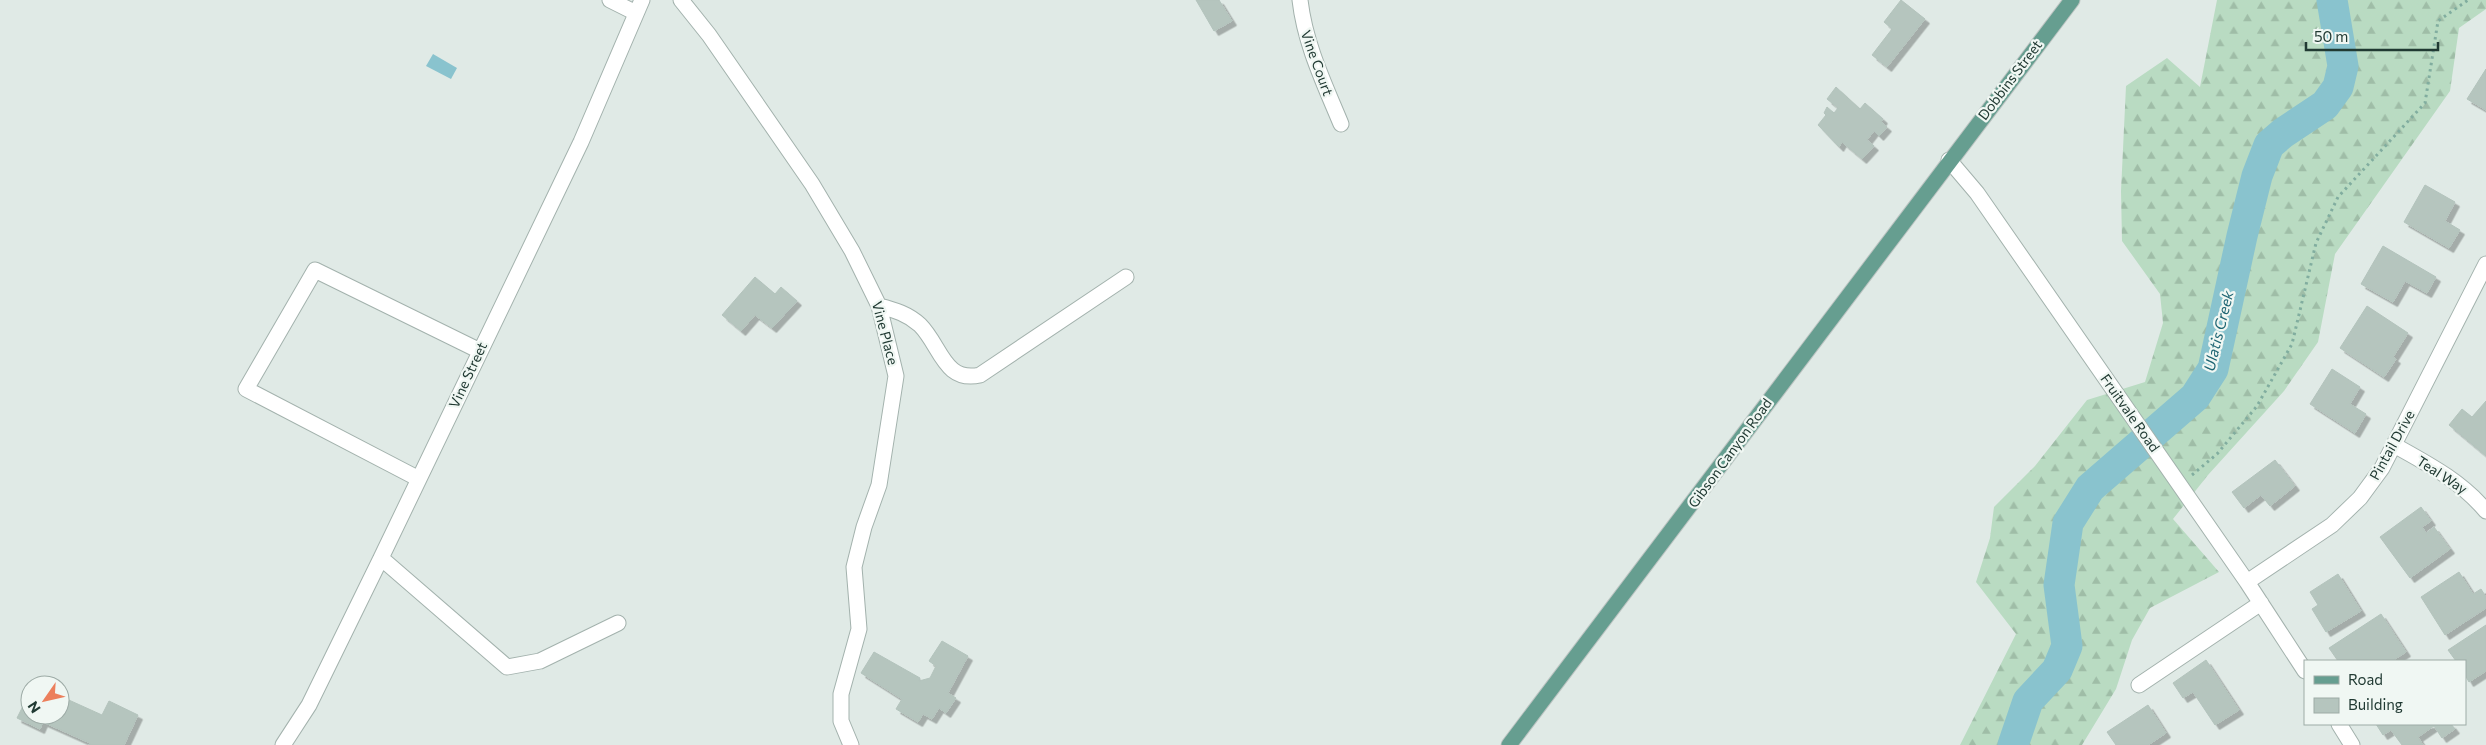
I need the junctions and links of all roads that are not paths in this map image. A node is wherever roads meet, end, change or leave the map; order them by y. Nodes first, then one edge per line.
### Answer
1 (610, 0) edge
2 (681, 0) edge
3 (1300, 0) edge
4 (2072, 0) edge
5 (639, 6) edge
6 (1341, 124) dead end
7 (1949, 160) junction
8 (2486, 264) edge
9 (1126, 277) dead end
10 (879, 306) junction
11 (480, 351) junction
12 (2394, 445) junction
13 (419, 479) junction
14 (2486, 511) edge
15 (381, 558) junction
16 (2247, 582) junction
17 (2261, 603) junction
18 (618, 623) dead end
19 (2304, 669) edge
20 (2139, 685) dead end
21 (2340, 725) edge
22 (283, 745) edge
23 (851, 745) edge
24 (1509, 745) edge
25 (2352, 745) edge

1 - 5 street
2 - 10 street, Vine Place
3 - 6 street, Vine Court
4 - 7 main road, Dobbins Street
5 - 11 street, Vine Street
7 - 16 street, Fruitvale Road
7 - 24 main road, Gibson Canyon Road
8 - 12 street, Pintail Drive
9 - 10 street
10 - 23 street, Vine Place
11 - 13 street, Vine Street
11 - 13 street
12 - 14 street, Teal Way
12 - 16 street, Pintail Drive
13 - 15 street, Vine Street
15 - 18 street
15 - 22 street, Vine Street
16 - 17 street, Fruitvale Road
17 - 19 street, Fruitvale Road
17 - 20 street
21 - 25 street

